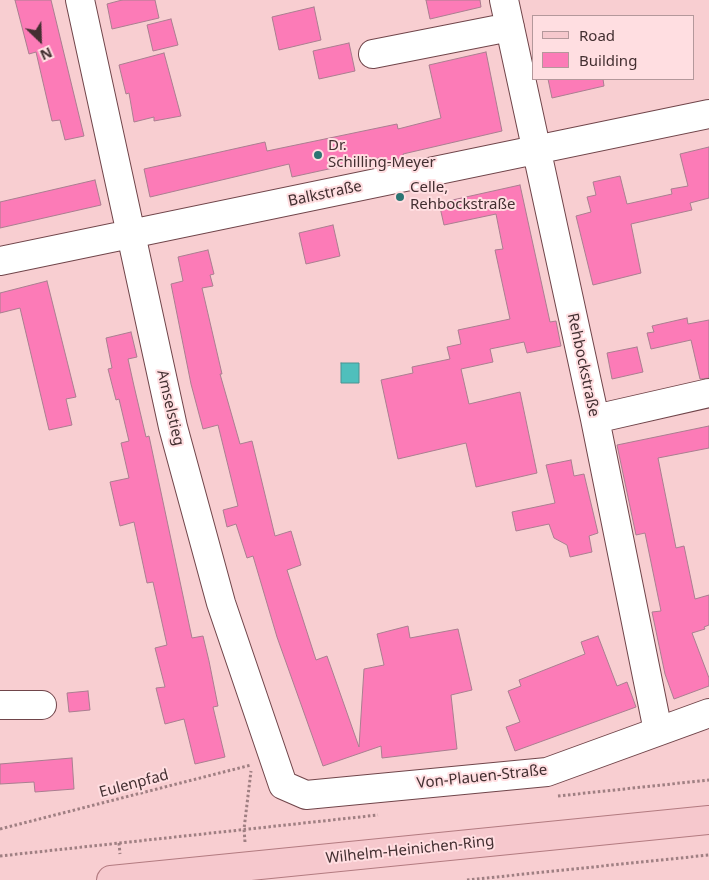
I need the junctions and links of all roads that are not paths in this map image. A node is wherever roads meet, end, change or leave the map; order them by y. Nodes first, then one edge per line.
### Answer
1 (80, 0) edge
2 (504, 0) edge
3 (510, 27) junction
4 (373, 54) dead end
5 (709, 114) edge
6 (536, 150) junction
7 (132, 234) junction
8 (0, 261) edge
9 (709, 393) edge
10 (595, 419) junction
11 (0, 705) edge
12 (42, 705) dead end
13 (709, 713) edge
14 (658, 730) junction
15 (306, 795) joint
16 (709, 820) edge
17 (187, 876) edge
18 (111, 880) edge

1 - 7 street, Amselstieg
2 - 3 street, Rehbockstraße
3 - 4 street
3 - 6 street, Rehbockstraße
5 - 6 street, Balkstraße
6 - 7 street, Balkstraße
6 - 10 street, Rehbockstraße
7 - 8 street, Balkstraße
7 - 15 street, Amselstieg
9 - 10 street
10 - 14 street, Rehbockstraße
11 - 12 street
13 - 14 street, Von-Plauen-Straße
14 - 15 street, Von-Plauen-Straße
16 - 17 main road, Wilhelm-Heinichen-Ring
17 - 18 main road, Wilhelm-Heinichen-Ring

